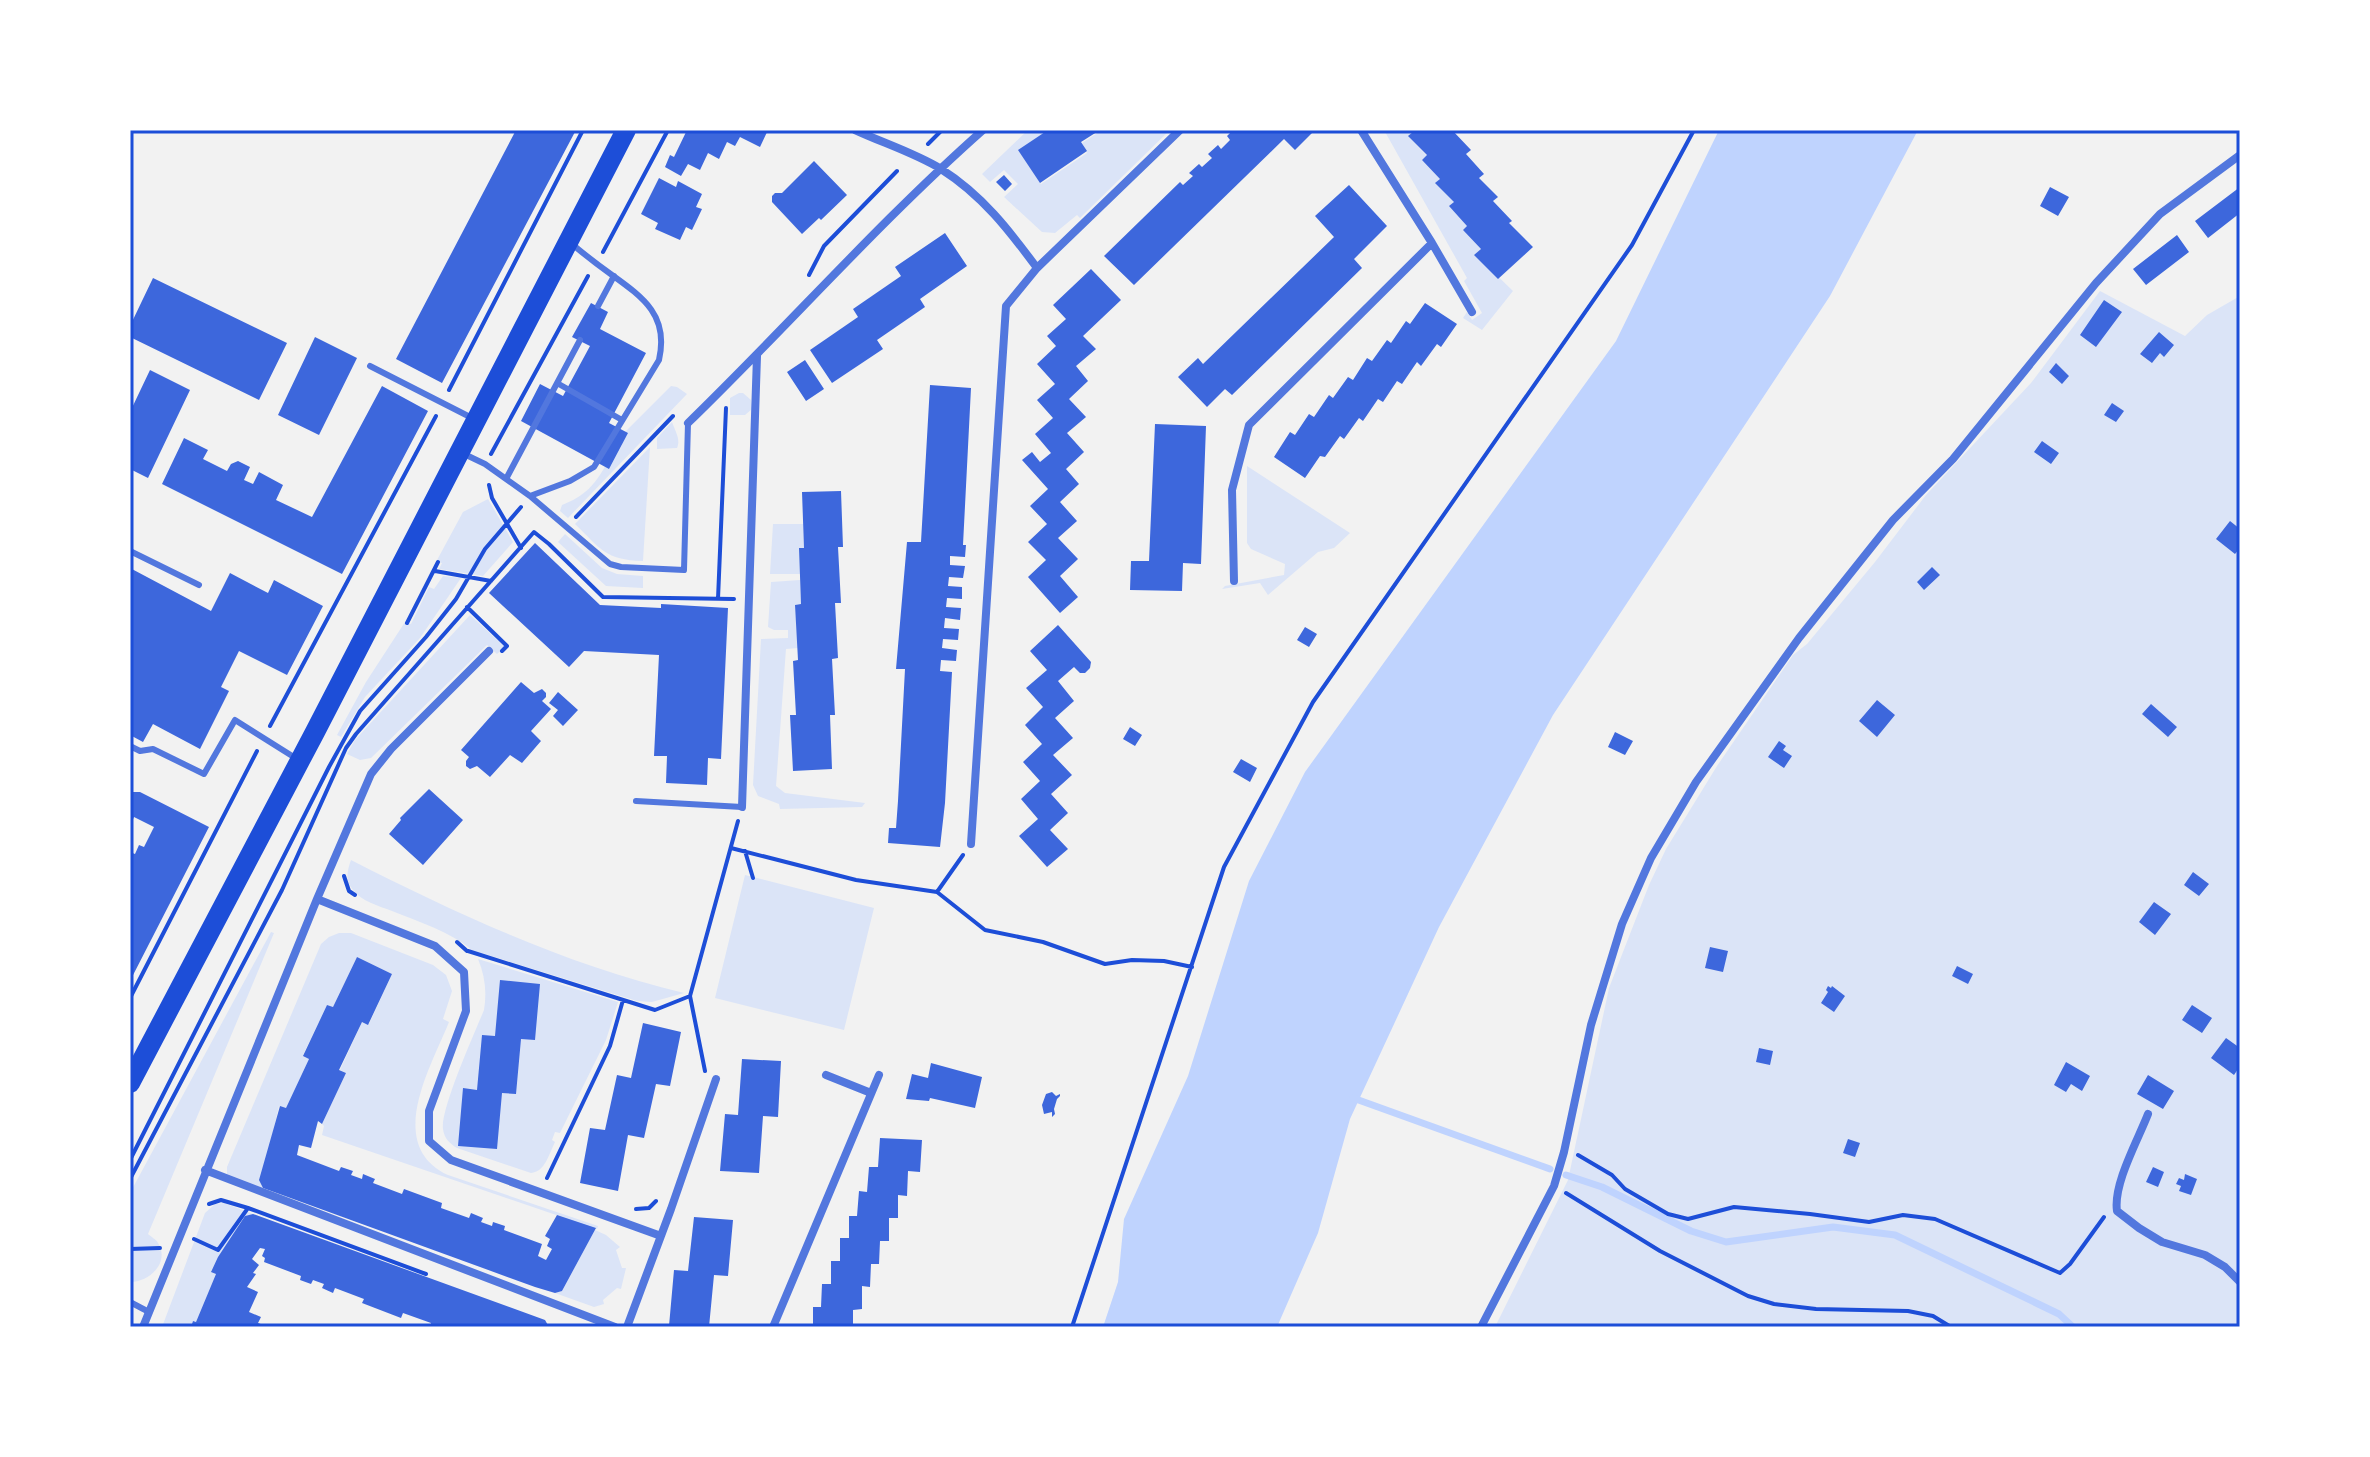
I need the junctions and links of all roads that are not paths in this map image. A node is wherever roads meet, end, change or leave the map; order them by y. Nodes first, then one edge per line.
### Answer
1 (626, 130) edge
2 (855, 130) edge
3 (983, 130) edge
4 (1180, 130) edge
5 (1361, 130) edge
6 (2240, 155) edge
7 (940, 168) junction
8 (569, 242) junction
9 (1432, 243) junction
10 (1037, 268) junction
11 (614, 276) junction
12 (598, 306) dead end
13 (1472, 312) dead end
14 (580, 340) dead end
15 (757, 356) junction
16 (370, 366) dead end
17 (557, 383) junction
18 (477, 420) junction
19 (622, 420) junction
20 (688, 423) joint
21 (459, 451) junction
22 (506, 479) junction
23 (530, 496) junction
24 (130, 551) edge
25 (1234, 581) dead end
26 (199, 585) dead end
27 (493, 654) road end
28 (130, 746) edge
29 (300, 761) junction
30 (636, 801) dead end
31 (742, 807) joint
32 (971, 844) road end
33 (317, 899) junction
34 (826, 1075) dead end
35 (879, 1075) dead end
36 (716, 1079) road end
37 (130, 1083) edge
38 (871, 1093) junction
39 (2148, 1114) dead end
40 (205, 1170) junction
41 (661, 1236) junction
42 (2240, 1282) edge
43 (130, 1302) edge
44 (149, 1312) junction
45 (143, 1327) edge
46 (615, 1327) edge
47 (627, 1327) edge
48 (773, 1327) edge
49 (1481, 1327) edge

1 - 8 main road
2 - 7 street
3 - 7 street
4 - 10 street
5 - 9 street
6 - 49 street
7 - 10 street
7 - 15 street
8 - 11 lane
8 - 18 main road
9 - 13 street
9 - 25 street
10 - 32 street
11 - 12 lane
11 - 19 lane
14 - 17 lane
15 - 20 street
15 - 31 street
16 - 18 lane
17 - 19 lane
17 - 22 lane
18 - 21 main road
19 - 23 lane
20 - 23 lane
21 - 22 lane
21 - 29 main road
22 - 23 lane
24 - 26 lane
27 - 33 street
28 - 29 lane
29 - 37 main road
30 - 31 lane
33 - 40 street
33 - 41 street
34 - 38 street
35 - 38 street
36 - 41 street
38 - 48 street
39 - 42 street
40 - 44 street
40 - 46 street
41 - 47 street
43 - 44 lane
44 - 45 street

